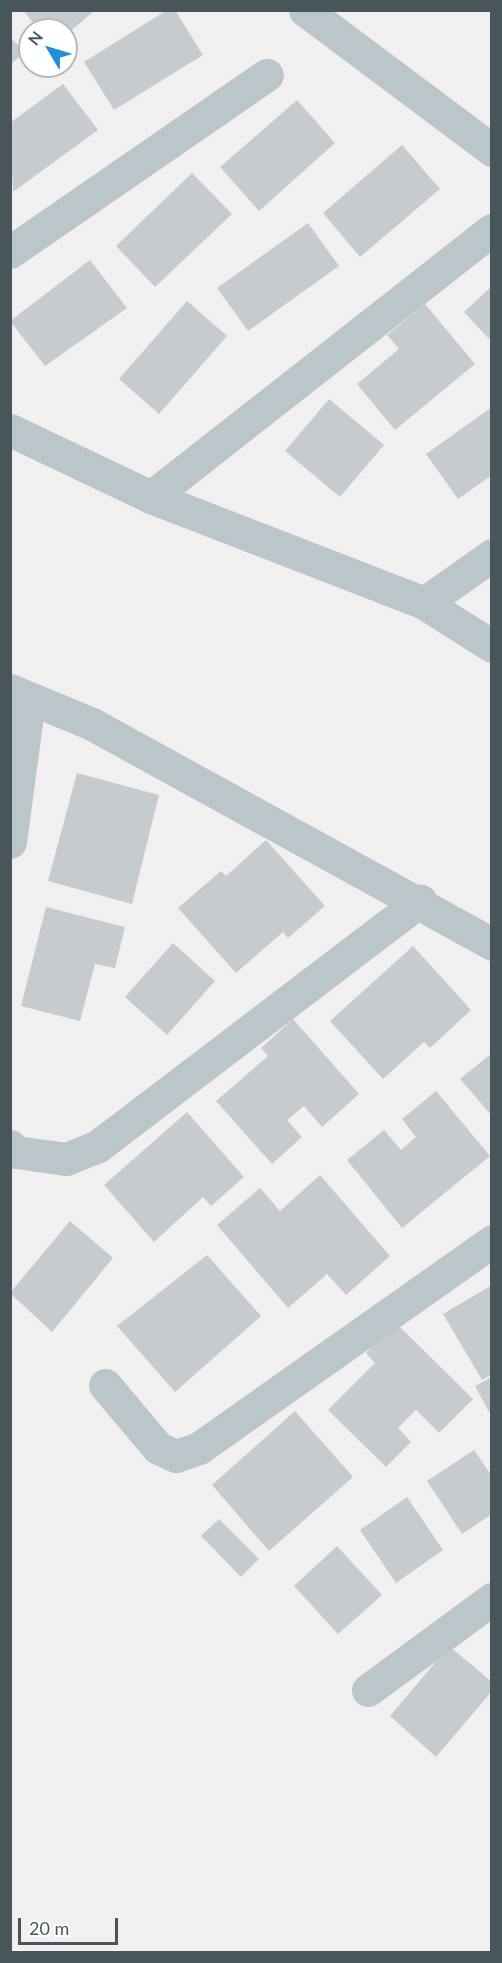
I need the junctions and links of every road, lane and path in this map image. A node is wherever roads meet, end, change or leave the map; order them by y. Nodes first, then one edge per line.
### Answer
1 (305, 10) edge
2 (267, 75) dead end
3 (492, 150) edge
4 (492, 230) edge
5 (10, 252) edge
6 (10, 430) edge
7 (151, 497) junction
8 (492, 555) edge
9 (424, 603) junction
10 (492, 646) edge
11 (20, 694) edge
12 (10, 842) edge
13 (420, 901) junction
14 (492, 944) edge
15 (10, 1146) edge
16 (492, 1241) edge
17 (105, 1385) dead end
18 (492, 1599) edge
19 (368, 1689) dead end

1 - 3 street
2 - 5 street
4 - 7 street
6 - 7 street
7 - 9 street
8 - 9 street
9 - 10 street
11 - 12 street
11 - 13 street
13 - 14 street
13 - 15 street
16 - 17 street
18 - 19 street

